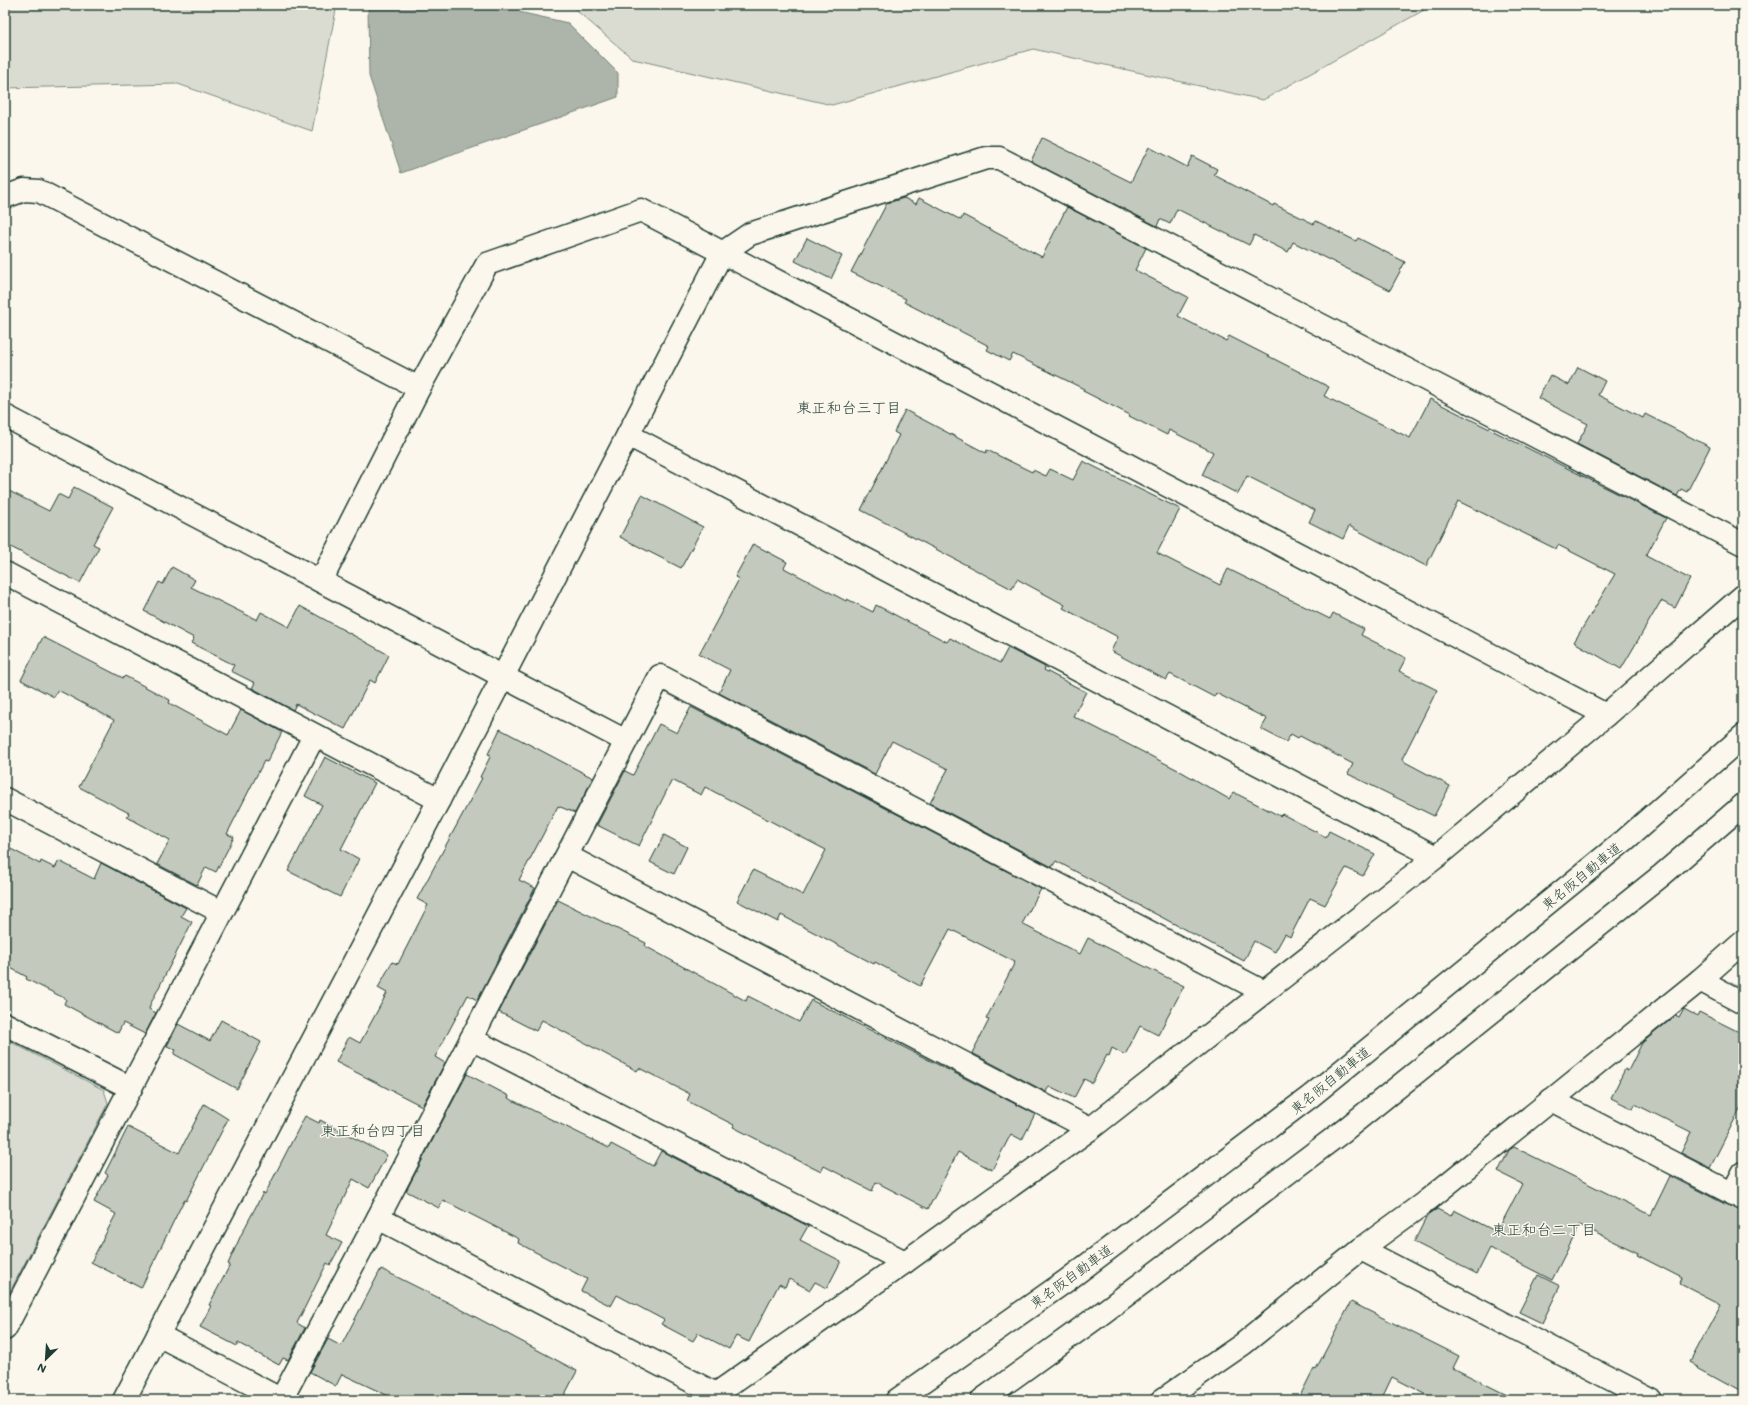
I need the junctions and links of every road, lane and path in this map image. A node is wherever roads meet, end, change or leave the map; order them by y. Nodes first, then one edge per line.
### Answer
1 (5, 197) edge
2 (722, 253) junction
3 (419, 388) junction
4 (5, 416) edge
5 (628, 435) junction
6 (1743, 544) edge
7 (5, 573) edge
8 (321, 581) junction
9 (1743, 596) edge
10 (503, 676) junction
11 (1606, 715) junction
12 (314, 736) junction
13 (1743, 736) edge
14 (626, 741) junction
15 (5, 799) edge
16 (438, 800) junction
17 (1743, 805) edge
18 (567, 856) junction
19 (1436, 858) junction
20 (221, 912) junction
21 (1743, 942) edge
22 (1700, 980) junction
23 (1264, 992) junction
24 (1743, 1003) edge
25 (5, 1024) edge
26 (471, 1039) junction
27 (131, 1088) junction
28 (1551, 1100) junction
29 (1090, 1129) junction
30 (1743, 1173) edge
31 (1738, 1196) edge
32 (378, 1218) junction
33 (1361, 1249) junction
34 (905, 1262) junction
35 (5, 1329) edge
36 (158, 1335) junction
37 (711, 1397) edge
38 (1171, 1398) edge
39 (124, 1400) edge
40 (281, 1400) edge
41 (897, 1400) edge
42 (982, 1400) edge
43 (1651, 1400) edge

1 - 3 main road
2 - 3 main road
2 - 5 main road
2 - 6 main road
2 - 11 main road
3 - 8 main road
4 - 8 main road
5 - 10 main road
5 - 19 main road
7 - 12 main road
8 - 10 main road
9 - 11 main road
10 - 14 main road
10 - 16 main road
11 - 19 main road
12 - 16 main road
12 - 20 main road
13 - 41 main road, 東名阪自動車道
14 - 18 main road
14 - 23 main road
15 - 20 main road
16 - 36 main road
17 - 42 main road
18 - 26 main road
18 - 29 main road
19 - 23 main road
20 - 27 main road
21 - 22 main road
22 - 24 main road
22 - 28 main road
23 - 29 main road
25 - 27 main road
26 - 32 main road
26 - 34 main road
27 - 35 main road
28 - 31 main road
28 - 33 main road
29 - 34 main road
30 - 31 main road
32 - 37 main road
32 - 40 main road
33 - 38 main road
33 - 43 main road
34 - 37 main road
36 - 39 main road
36 - 40 main road

